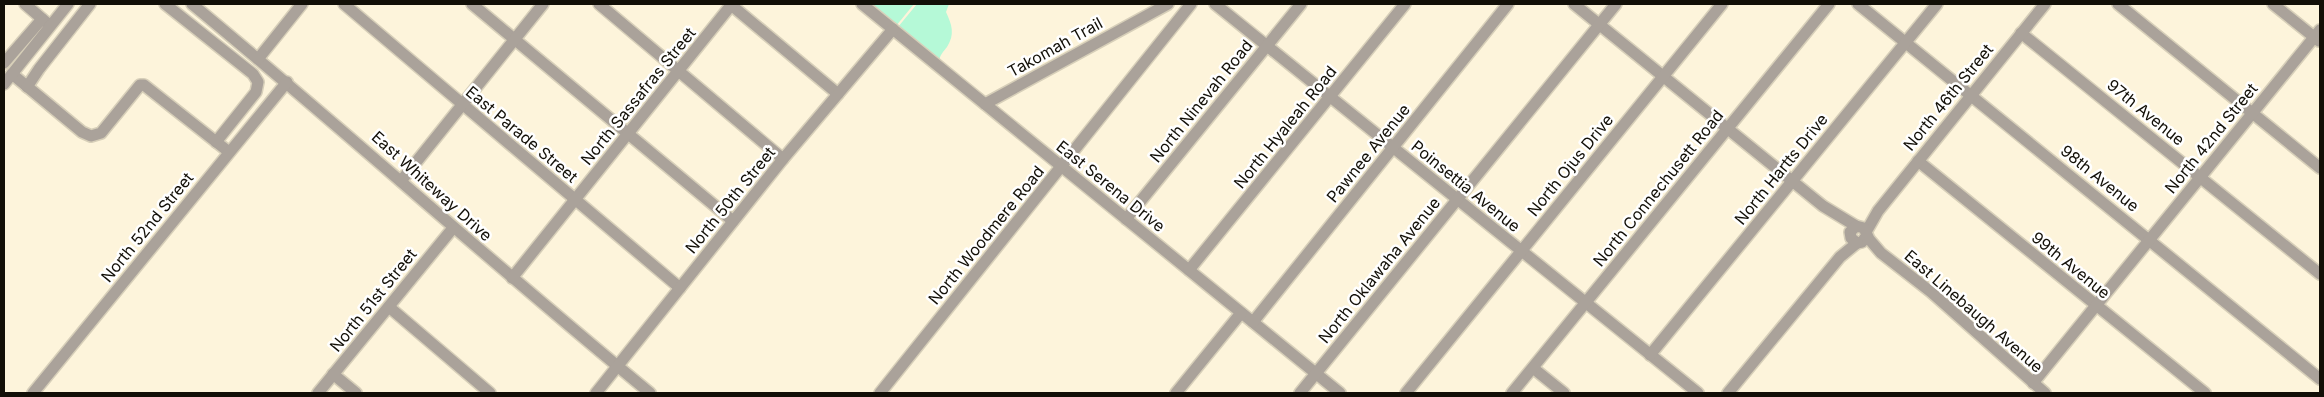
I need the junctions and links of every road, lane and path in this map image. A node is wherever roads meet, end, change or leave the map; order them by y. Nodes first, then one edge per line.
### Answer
1 (24, 4) edge
2 (68, 4) edge
3 (90, 4) edge
4 (165, 4) edge
5 (192, 4) edge
6 (302, 4) edge
7 (344, 4) edge
8 (472, 4) edge
9 (543, 4) edge
10 (599, 4) edge
11 (731, 4) edge
12 (862, 4) edge
13 (1168, 4) edge
14 (1191, 4) edge
15 (1215, 4) edge
16 (1301, 4) edge
17 (1405, 4) edge
18 (1508, 4) edge
19 (1574, 4) edge
20 (1616, 4) edge
21 (1722, 4) edge
22 (1829, 4) edge
23 (1858, 4) edge
24 (1937, 4) edge
25 (2045, 4) edge
26 (2118, 4) edge
27 (2273, 4) edge
28 (46, 22) junction
29 (1599, 25) junction
30 (893, 29) junction
31 (2021, 33) junction
32 (2318, 36) edge
33 (514, 39) junction
34 (1906, 43) junction
35 (1267, 46) junction
36 (258, 58) junction
37 (4, 63) edge
38 (678, 71) junction
39 (12, 74) junction
40 (1664, 77) junction
41 (287, 82) junction
42 (4, 84) edge
43 (27, 87) junction
44 (838, 94) junction
45 (1970, 95) junction
46 (1330, 98) junction
47 (985, 104) junction
48 (462, 105) junction
49 (2252, 113) junction
50 (1727, 129) junction
51 (628, 135) junction
52 (216, 142) junction
53 (1393, 148) junction
54 (229, 152) junction
55 (784, 159) junction
56 (1918, 161) junction
57 (1062, 167) junction
58 (2320, 168) edge
59 (2201, 177) junction
60 (401, 181) junction
61 (1792, 181) junction
62 (575, 200) junction
63 (1457, 200) junction
64 (1126, 219) junction
65 (733, 221) junction
66 (453, 228) junction
67 (1858, 234) junction
68 (2149, 239) junction
69 (1521, 251) junction
70 (1189, 270) junction
71 (2320, 274) edge
72 (512, 278) junction
73 (680, 288) junction
74 (1586, 303) junction
75 (2096, 306) junction
76 (389, 308) junction
77 (1241, 313) junction
78 (1253, 322) junction
79 (1650, 355) junction
80 (617, 366) junction
81 (1533, 368) junction
82 (333, 374) junction
83 (1316, 374) junction
84 (2320, 379) edge
85 (2033, 384) junction
86 (33, 393) edge
87 (318, 393) edge
88 (356, 393) edge
89 (490, 393) edge
90 (596, 393) edge
91 (650, 393) edge
92 (880, 393) edge
93 (1176, 393) edge
94 (1300, 393) edge
95 (1340, 393) edge
96 (1406, 393) edge
97 (1512, 393) edge
98 (1564, 393) edge
99 (1698, 393) edge
100 (1728, 393) edge
101 (2045, 393) edge
102 (2205, 393) edge

1 - 28 street
2 - 28 street
3 - 43 street
4 - 52 street
5 - 36 street, East Whiteway Drive
6 - 36 street
7 - 48 street, East Parade Street
8 - 33 street
9 - 33 street
10 - 38 street
11 - 38 street, North Sassafras Street
11 - 44 street
12 - 30 street, East Serena Drive
13 - 47 street, Takomah Trail
14 - 57 street, North Woodmere Road
15 - 35 street, Poinsettia Avenue
16 - 35 street, North Ninevah Road
17 - 46 street, North Hyaleah Road
18 - 53 street, Pawnee Avenue
19 - 29 street, East Linebaugh Avenue
20 - 29 street, North Oklawaha Avenue
21 - 40 street, North Ojus Drive
22 - 50 street, North Connechusett Road
23 - 34 street, 98th Avenue
24 - 34 street, North Hartts Drive
25 - 31 street, North 46th Street
26 - 49 street
27 - 32 street
28 - 37 street
28 - 39 street
29 - 40 street, East Linebaugh Avenue
29 - 63 street, North Oklawaha Avenue
30 - 44 street, North 50th Street
30 - 47 street, East Serena Drive
31 - 45 street, North 46th Street
31 - 59 street, 97th Avenue
32 - 49 street, North 42nd Street
33 - 48 street
33 - 51 street
34 - 45 street, 98th Avenue
34 - 61 street, North Hartts Drive
35 - 46 street, Poinsettia Avenue
35 - 64 street, North Ninevah Road
36 - 41 street, East Whiteway Drive
38 - 51 street, North Sassafras Street
38 - 55 street
39 - 42 street
39 - 43 street
40 - 50 street, East Linebaugh Avenue
40 - 69 street, North Ojus Drive
41 - 54 street, North 52nd Street
41 - 60 street, East Whiteway Drive
43 - 52 street
44 - 55 street, North 50th Street
45 - 56 street, North 46th Street
45 - 68 street, 98th Avenue
46 - 53 street, Poinsettia Avenue
46 - 70 street, North Hyaleah Road
47 - 57 street, East Serena Drive
48 - 60 street
48 - 62 street, East Parade Street
49 - 58 street
49 - 59 street, North 42nd Street
50 - 61 street, East Linebaugh Avenue
50 - 74 street, North Connechusett Road
51 - 62 street, North Sassafras Street
51 - 65 street
52 - 54 street
53 - 63 street, Poinsettia Avenue
53 - 78 street, Pawnee Avenue
54 - 86 street, North 52nd Street
55 - 65 street, North 50th Street
56 - 67 street, North 46th Street
56 - 75 street, 99th Avenue
57 - 64 street, East Serena Drive
57 - 92 street, North Woodmere Road
59 - 68 street, North 42nd Street
59 - 71 street, 97th Avenue
60 - 66 street, East Whiteway Drive
61 - 67 street, East Linebaugh Avenue
61 - 79 street, North Hartts Drive
62 - 72 street, North Sassafras Street
62 - 73 street, East Parade Street
63 - 69 street, Poinsettia Avenue
63 - 83 street, North Oklawaha Avenue
64 - 70 street, East Serena Drive
65 - 73 street, North 50th Street
66 - 72 street, East Whiteway Drive
66 - 76 street, North 51st Street
67 - 85 street, East Linebaugh Avenue
67 - 100 street, North 46th Street
68 - 75 street, North 42nd Street
68 - 84 street, 98th Avenue
69 - 74 street, Poinsettia Avenue
69 - 96 street, North Ojus Drive
70 - 77 street, East Serena Drive
72 - 80 street, East Whiteway Drive
73 - 80 street, North 50th Street
74 - 79 street, Poinsettia Avenue
74 - 81 street, North Connechusett Road
75 - 85 street, North 42nd Street
75 - 102 street, 99th Avenue
76 - 82 street, North 51st Street
76 - 89 street
77 - 78 street, East Serena Drive
77 - 93 street
78 - 83 street, East Serena Drive
79 - 99 street, Poinsettia Avenue
80 - 90 street, North 50th Street
80 - 91 street, East Whiteway Drive
81 - 97 street, North Connechusett Road
81 - 98 street
82 - 87 street, North 51st Street
82 - 88 street
83 - 94 street, North Oklawaha Avenue
83 - 95 street, East Serena Drive
85 - 101 street, East Linebaugh Avenue

